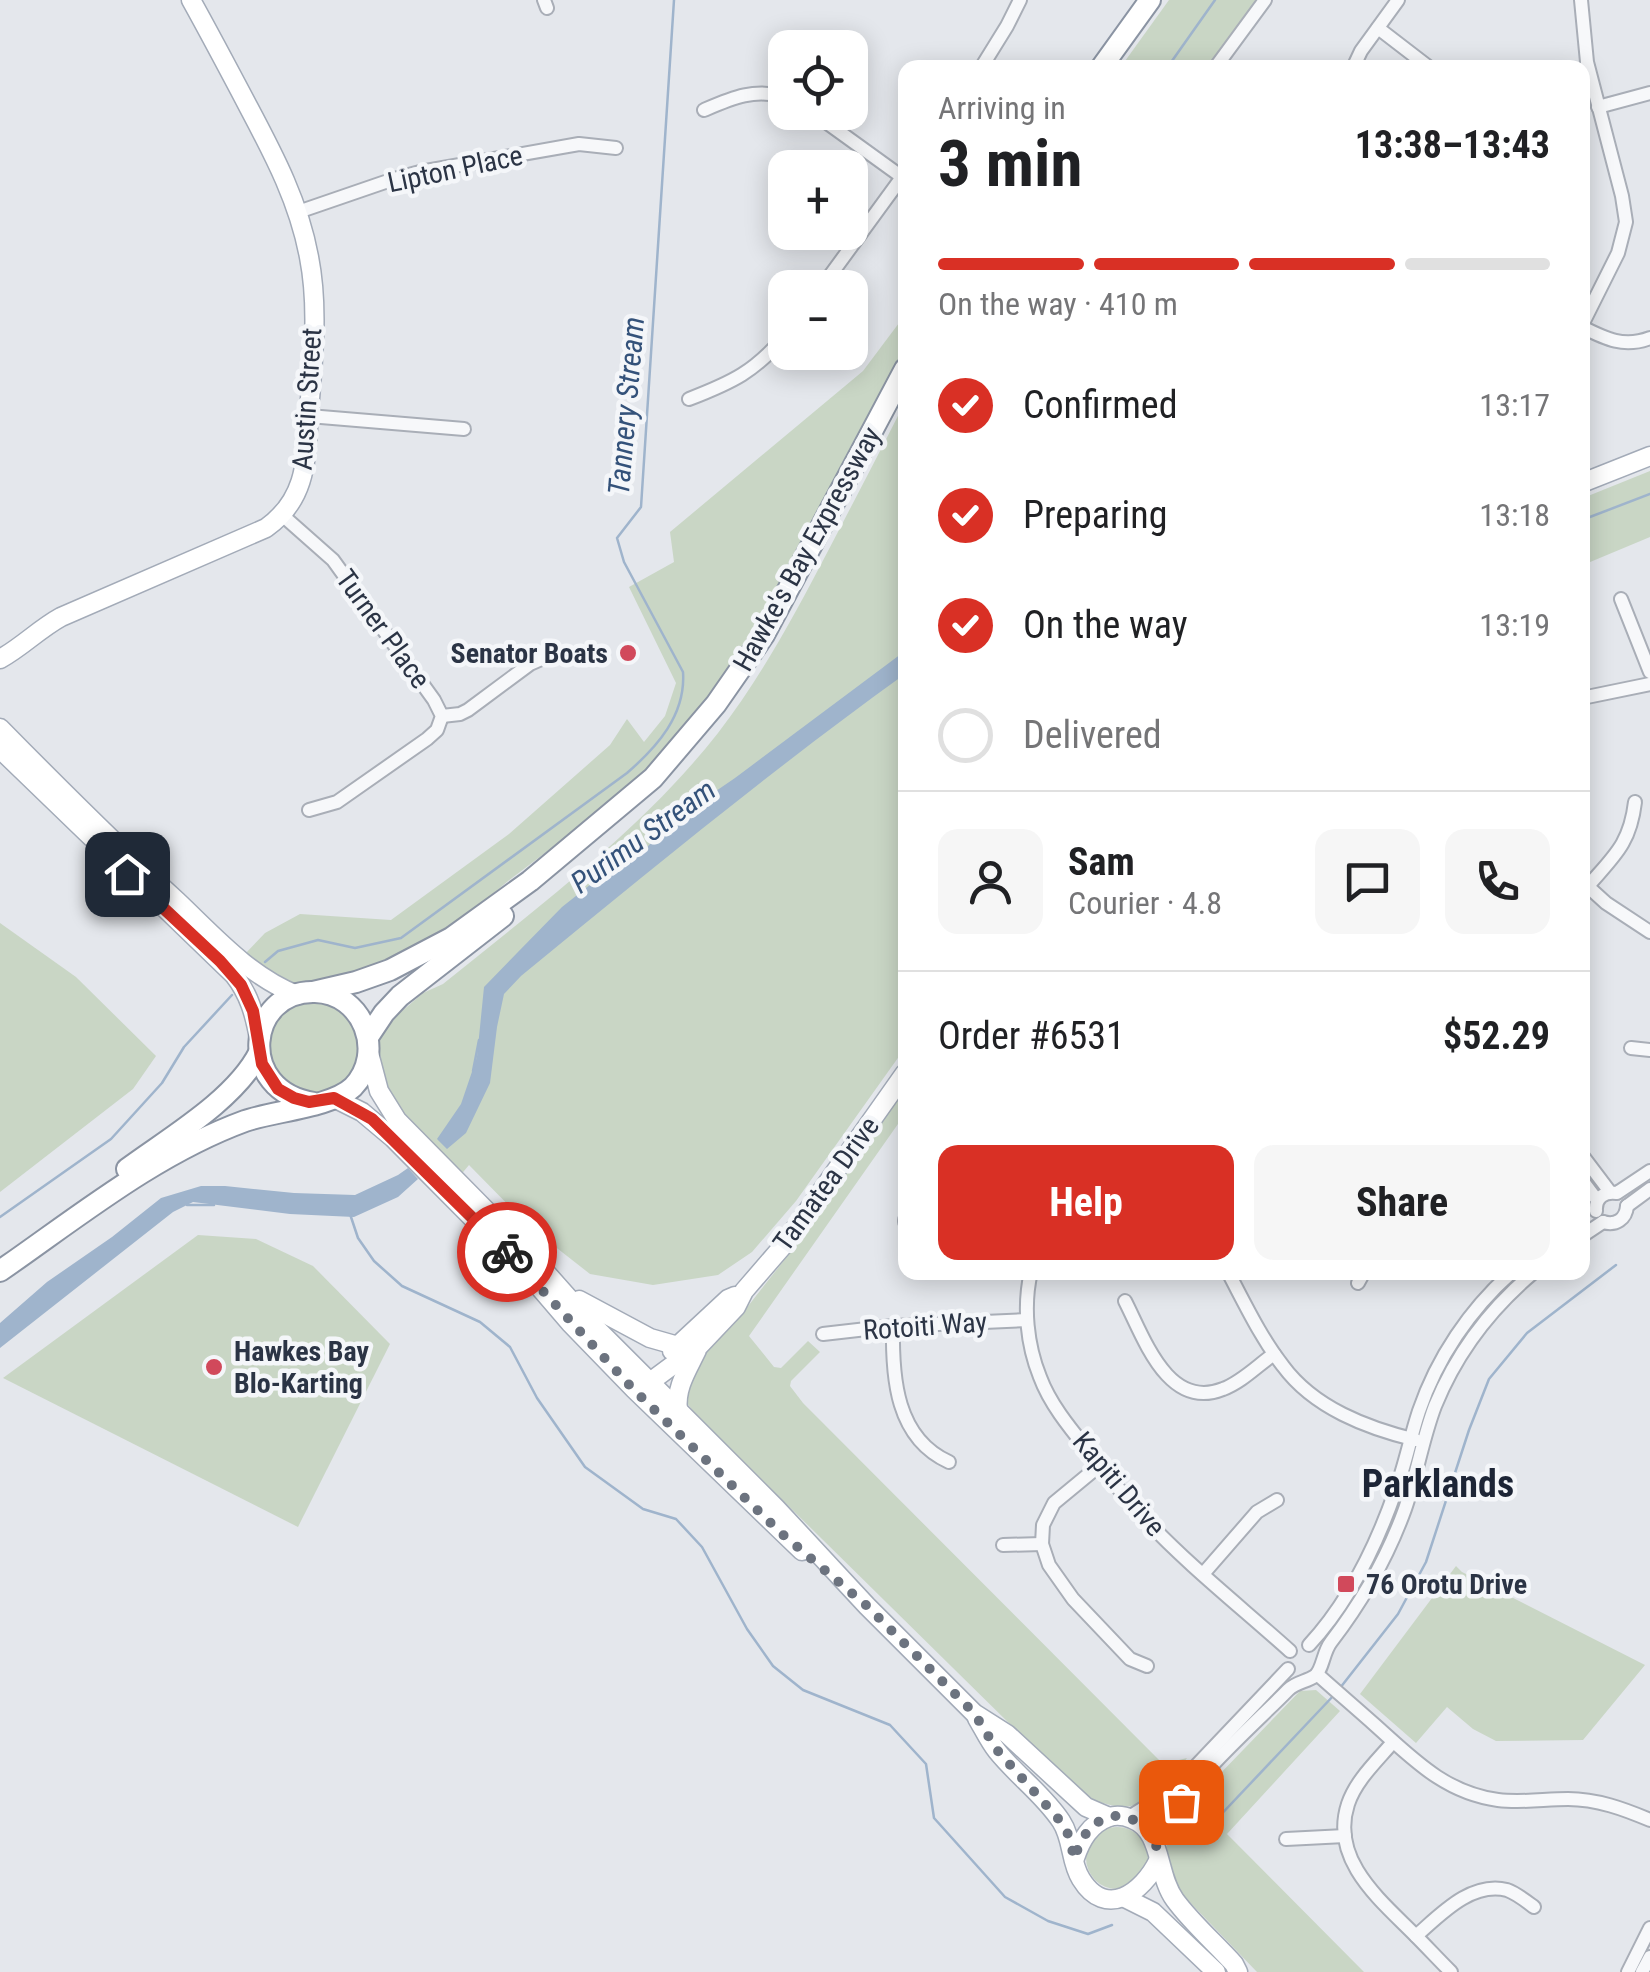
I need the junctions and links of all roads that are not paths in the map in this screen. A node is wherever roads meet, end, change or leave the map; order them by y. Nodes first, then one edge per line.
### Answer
1 (191, 0) edge
2 (1020, 0) edge
3 (1150, 0) edge
4 (1158, 0) edge
5 (1265, 0) edge
6 (1398, 0) edge
7 (1582, 0) edge
8 (1378, 28) junction
9 (986, 60) edge
10 (1107, 60) edge
11 (1115, 60) edge
12 (1222, 60) edge
13 (1357, 60) edge
14 (1420, 60) edge
15 (1587, 60) edge
16 (1590, 73) edge
17 (1650, 92) edge
18 (768, 94) edge
19 (1598, 107) junction
20 (704, 110) dead end
21 (838, 130) edge
22 (616, 148) dead end
23 (898, 171) edge
24 (898, 183) edge
25 (298, 212) junction
26 (835, 270) edge
27 (1590, 310) edge
28 (1590, 330) edge
29 (1650, 338) edge
30 (768, 354) edge
31 (898, 382) edge
32 (898, 397) edge
33 (689, 399) dead end
34 (309, 416) junction
35 (464, 429) dead end
36 (1650, 456) edge
37 (1590, 476) edge
38 (282, 514) junction
39 (1620, 599) dead end
40 (6, 656) edge
41 (546, 658) dead end
42 (0, 671) edge
43 (1650, 672) edge
44 (1650, 684) edge
45 (1590, 696) edge
46 (442, 716) junction
47 (0, 728) edge
48 (0, 749) edge
49 (1635, 802) dead end
50 (309, 810) dead end
51 (1590, 879) edge
52 (1590, 888) edge
53 (1650, 932) edge
54 (305, 993) junction
55 (369, 1045) junction
56 (259, 1047) junction
57 (1630, 1048) dead end
58 (1650, 1050) edge
59 (898, 1083) edge
60 (324, 1101) junction
61 (1590, 1164) edge
62 (1650, 1171) edge
63 (1650, 1189) edge
64 (1614, 1193) junction
65 (1590, 1195) edge
66 (1626, 1206) junction
67 (1599, 1211) junction
68 (1590, 1215) edge
69 (1590, 1224) edge
70 (0, 1261) edge
71 (0, 1271) edge
72 (528, 1274) junction
73 (550, 1279) junction
74 (1030, 1280) edge
75 (1232, 1280) edge
76 (1505, 1280) edge
77 (1525, 1280) edge
78 (744, 1291) junction
79 (1125, 1301) dead end
80 (1028, 1320) junction
81 (893, 1326) junction
82 (823, 1334) dead end
83 (700, 1345) junction
84 (678, 1346) junction
85 (1274, 1354) junction
86 (648, 1381) junction
87 (678, 1410) junction
88 (1417, 1440) junction
89 (949, 1462) dead end
90 (1100, 1466) junction
91 (1277, 1500) dead end
92 (781, 1533) junction
93 (1042, 1544) junction
94 (1003, 1545) dead end
95 (1202, 1574) junction
96 (867, 1606) junction
97 (1309, 1645) junction
98 (1290, 1652) junction
99 (1147, 1666) dead end
100 (1288, 1669) junction
101 (1314, 1671) junction
102 (974, 1713) junction
103 (1394, 1742) junction
104 (1119, 1817) junction
105 (1650, 1820) edge
106 (1345, 1836) junction
107 (1286, 1839) dead end
108 (1158, 1854) junction
109 (1074, 1859) junction
110 (1125, 1898) junction
111 (1534, 1907) dead end
112 (1650, 1928) edge
113 (1416, 1936) junction
114 (1650, 1957) edge
115 (1216, 1972) edge
116 (1238, 1972) edge
117 (1451, 1972) edge
118 (1628, 1972) edge
119 (1642, 1972) edge

1 - 25 main road, Austin Street
2 - 9 street
3 - 10 highway
4 - 11 highway
5 - 12 street
6 - 8 street
7 - 15 street
8 - 13 street
8 - 14 street
16 - 19 street
17 - 19 street
18 - 20 street
19 - 27 street
21 - 23 street
22 - 25 street, Lipton Place
24 - 26 street
25 - 34 main road, Austin Street
28 - 29 street
30 - 33 street
31 - 54 highway, Hawke's Bay Expressway
32 - 55 highway, Hawke's Bay Expressway
34 - 35 street
34 - 38 main road, Austin Street
36 - 37 main road
38 - 40 main road
38 - 46 street, Turner Place
39 - 43 street
40 - 42 main road
41 - 46 street
44 - 45 street
46 - 50 street, Turner Place
47 - 54 main road
48 - 56 main road
49 - 51 street
52 - 53 street
54 - 55 highway
54 - 56 highway
55 - 60 highway
55 - 73 main road
56 - 60 highway
56 - 70 highway
57 - 58 street
59 - 78 main road, Tamatea Drive
60 - 71 highway
60 - 72 main road
61 - 64 street
62 - 64 street
63 - 66 street
64 - 66 street
64 - 67 street
65 - 67 street
66 - 67 street
67 - 68 street
67 - 69 street
72 - 86 main road
72 - 92 main road
73 - 84 main road
73 - 86 main road
74 - 80 street, Kapiti Drive
75 - 85 street
76 - 88 street
77 - 88 street
78 - 83 main road, Tamatea Drive
78 - 84 main road, Tamatea Drive
79 - 85 street
80 - 81 street, Rotoiti Way
80 - 90 street, Kapiti Drive
81 - 82 street, Rotoiti Way
81 - 89 street
83 - 86 main road, Tamatea Drive
83 - 87 main road
84 - 86 main road, Tamatea Drive
85 - 88 street
86 - 87 main road
86 - 92 main road
87 - 96 main road
88 - 97 street
88 - 101 street
90 - 93 street
90 - 95 street, Kapiti Drive
91 - 95 street
92 - 96 main road
93 - 94 street
93 - 99 street
95 - 98 street, Kapiti Drive
96 - 102 main road
97 - 98 street
97 - 101 street
98 - 100 street
100 - 101 street
100 - 104 street
101 - 103 street
101 - 108 street
102 - 104 main road
102 - 109 main road
103 - 105 street
103 - 106 street
104 - 108 main road
104 - 109 main road
106 - 107 street
106 - 113 street
108 - 110 main road
108 - 116 main road
109 - 110 main road
110 - 115 main road
111 - 113 street
112 - 118 street
113 - 117 street
114 - 119 street

